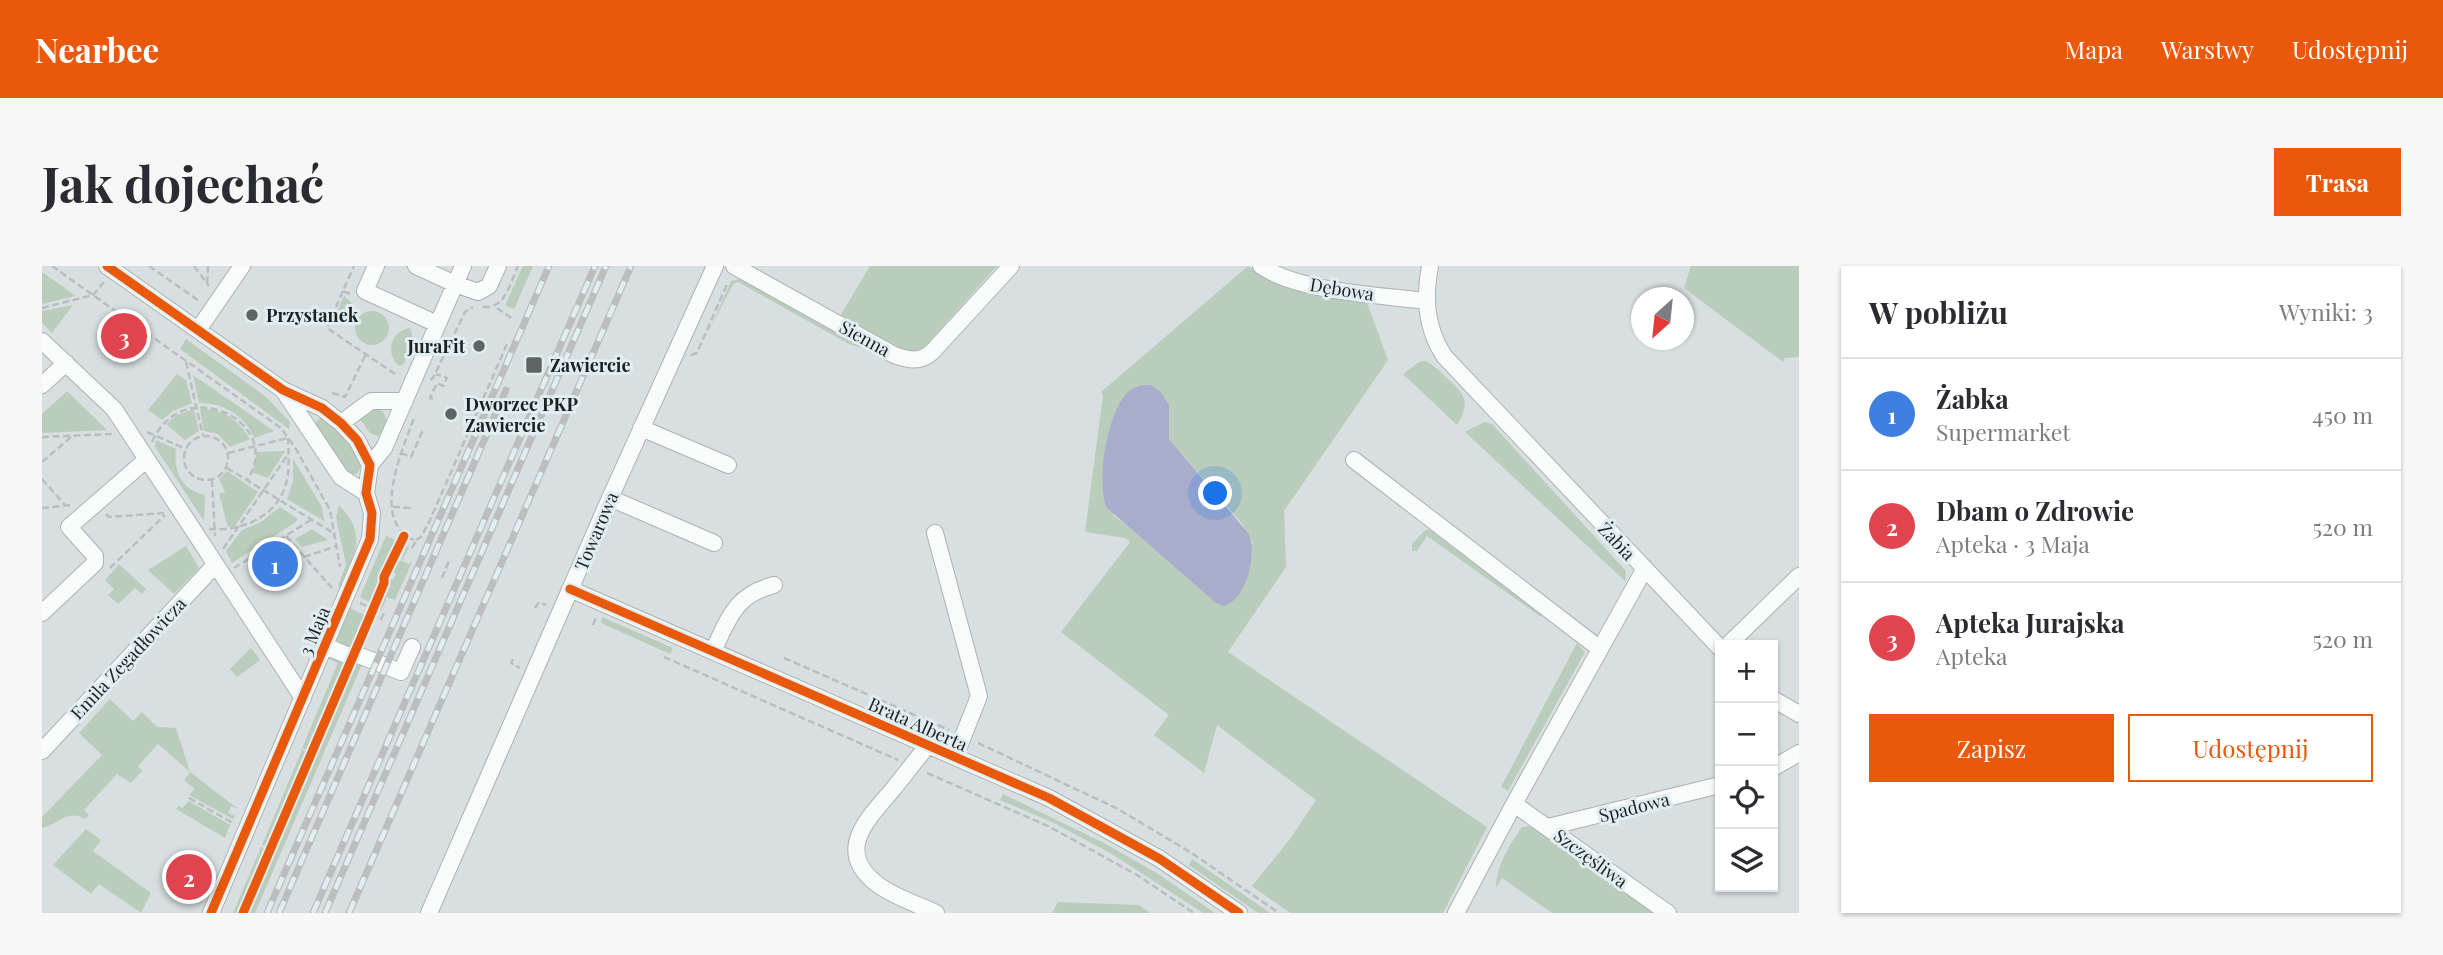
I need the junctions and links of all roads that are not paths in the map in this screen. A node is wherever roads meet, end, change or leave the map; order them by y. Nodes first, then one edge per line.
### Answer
1 (242, 266) edge
2 (376, 266) edge
3 (416, 266) edge
4 (463, 266) edge
5 (498, 266) edge
6 (715, 266) edge
7 (734, 266) edge
8 (1011, 266) edge
9 (1261, 266) edge
10 (1430, 266) edge
11 (105, 274) edge
12 (455, 284) junction
13 (1426, 301) junction
14 (438, 324) junction
15 (198, 330) junction
16 (42, 341) edge
17 (66, 363) junction
18 (42, 385) edge
19 (283, 390) junction
20 (405, 401) junction
21 (341, 423) junction
22 (641, 428) junction
23 (148, 453) junction
24 (1354, 460) dead end
25 (370, 465) junction
26 (727, 465) dead end
27 (366, 493) junction
28 (610, 498) junction
29 (935, 533) dead end
30 (714, 543) dead end
31 (218, 559) junction
32 (1644, 570) junction
33 (1799, 576) edge
34 (774, 584) dead end
35 (570, 590) junction
36 (42, 613) edge
37 (1733, 640) edge
38 (1715, 643) edge
39 (325, 646) junction
40 (412, 647) dead end
41 (1600, 649) junction
42 (713, 651) junction
43 (303, 698) junction
44 (1778, 702) edge
45 (1799, 714) edge
46 (928, 745) junction
47 (42, 751) edge
48 (1799, 753) edge
49 (955, 757) junction
50 (1776, 766) edge
51 (1715, 786) edge
52 (1514, 804) junction
53 (1548, 827) junction
54 (211, 913) edge
55 (429, 913) edge
56 (936, 913) edge
57 (1239, 913) edge
58 (1457, 913) edge
59 (1668, 913) edge

1 - 15 street
2 - 14 street
3 - 12 street
4 - 12 street
5 - 12 street
6 - 22 street, Towarowa
7 - 8 street, Sienna
9 - 13 street, Dębowa
10 - 13 street, Żabia
11 - 15 street
12 - 14 street
13 - 32 street, Żabia
14 - 20 street
15 - 19 street
16 - 17 street
17 - 18 street
17 - 23 street
19 - 21 street
19 - 27 street
20 - 21 street
20 - 25 street
21 - 25 street
22 - 26 street
22 - 28 street, Towarowa
23 - 31 street
23 - 36 street
24 - 41 street
25 - 27 street, 3 Maja
27 - 39 street, 3 Maja
28 - 30 street
28 - 35 street, Towarowa
29 - 49 street
31 - 43 street
31 - 47 street, Emila Zegadłowicza
32 - 38 street
32 - 41 street, Żabia
33 - 37 street
34 - 42 street
35 - 42 street, Brata Alberta
35 - 55 street, Towarowa
39 - 40 street
39 - 43 street, 3 Maja
41 - 52 street, Żabia
42 - 46 street, Brata Alberta
43 - 54 street, 3 Maja
44 - 45 street
46 - 49 street, Brata Alberta
46 - 56 street
48 - 50 street
49 - 57 street, Brata Alberta
51 - 53 street, Spadowa
52 - 53 street, Szczęśliwa
52 - 58 street, Żabia
53 - 59 street, Szczęśliwa

